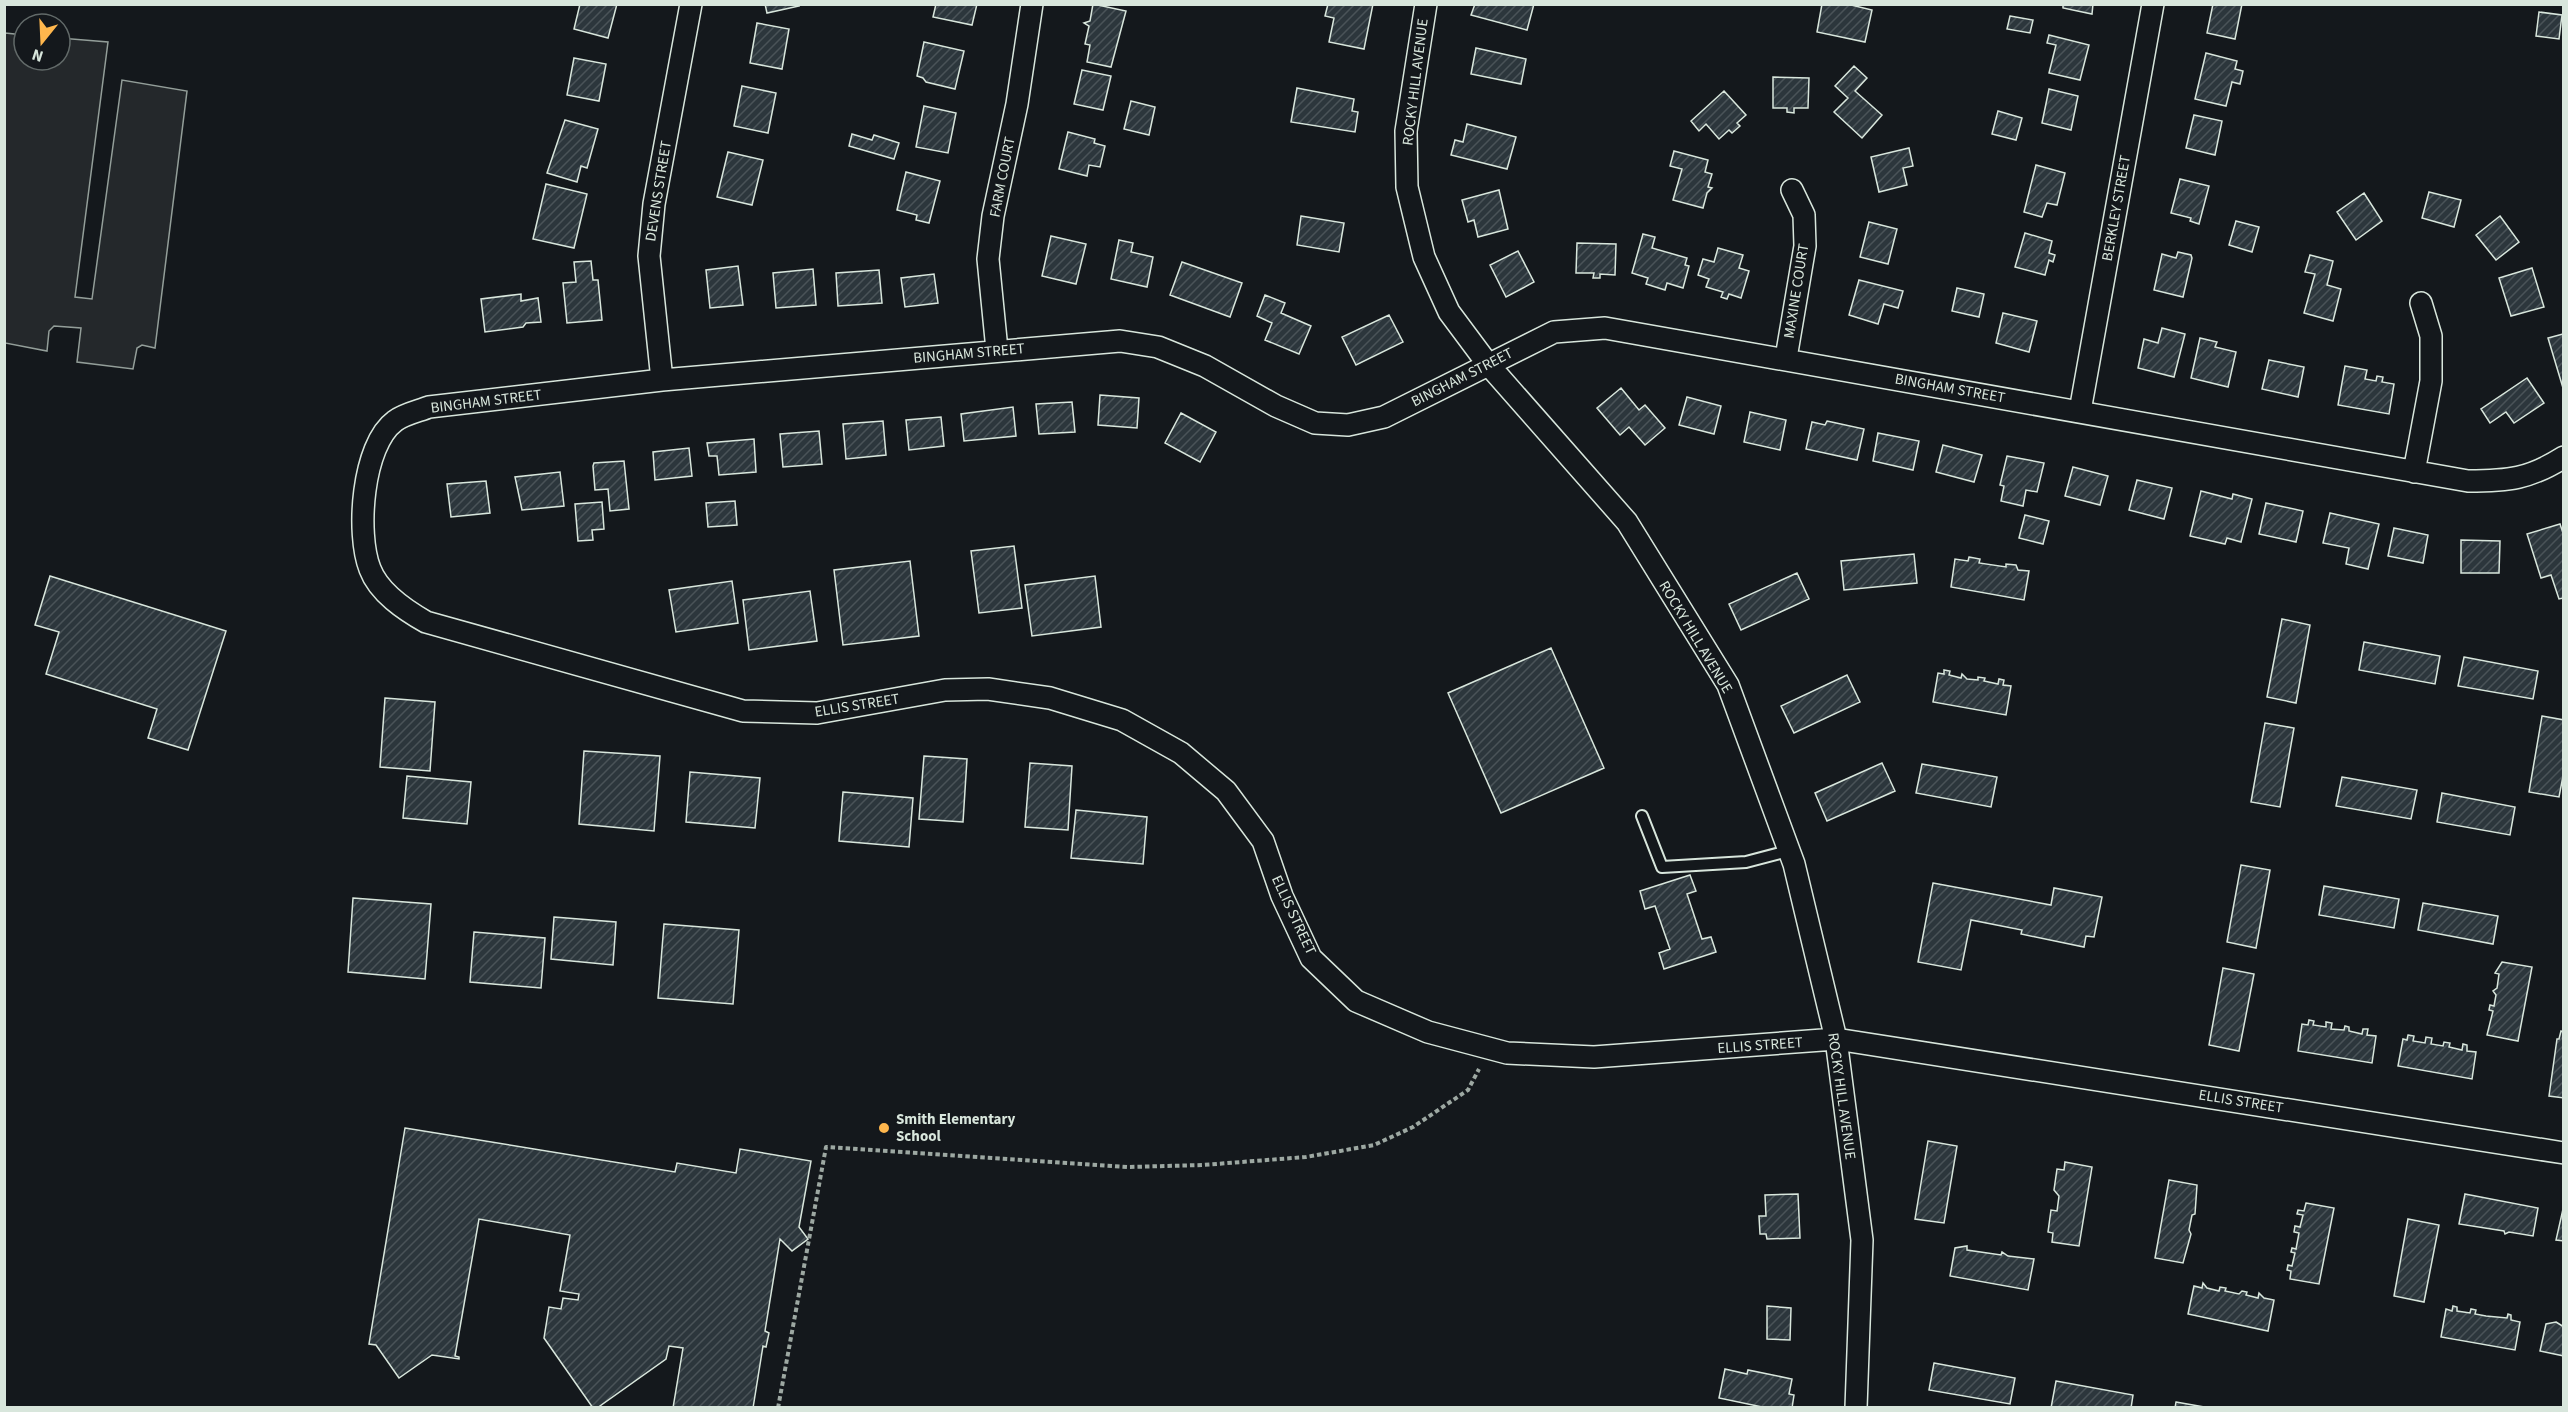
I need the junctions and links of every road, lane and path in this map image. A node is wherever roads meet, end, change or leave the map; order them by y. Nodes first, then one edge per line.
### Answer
1 (691, 4) edge
2 (1032, 4) edge
3 (1426, 4) edge
4 (2153, 4) edge
5 (1792, 190) dead end
6 (2421, 303) dead end
7 (996, 350) junction
8 (1786, 358) junction
9 (1487, 363) junction
10 (662, 380) junction
11 (2080, 411) junction
12 (376, 443) joint
13 (2564, 457) edge
14 (2414, 472) junction
15 (1642, 816) dead end
16 (1788, 850) junction
17 (1836, 1039) junction
18 (1479, 1069) dead end
19 (2564, 1153) edge
20 (778, 1407) edge
21 (1856, 1407) edge

1 - 10 street, DEVENS STREET
2 - 7 street, FARM COURT
3 - 9 street, ROCKY HILL AVENUE
4 - 11 street, BERKLEY STREET
5 - 8 street, MAXINE COURT
6 - 14 street
7 - 9 street, BINGHAM STREET
7 - 10 street, BINGHAM STREET
8 - 9 street, BINGHAM STREET
8 - 11 street, BINGHAM STREET
9 - 16 street, ROCKY HILL AVENUE
10 - 12 street, BINGHAM STREET
11 - 14 street, BINGHAM STREET
12 - 17 street, ELLIS STREET
13 - 14 street, BINGHAM STREET
15 - 16 lane
16 - 17 street, ROCKY HILL AVENUE
17 - 19 street, ELLIS STREET
17 - 21 street, ROCKY HILL AVENUE
18 - 20 path

